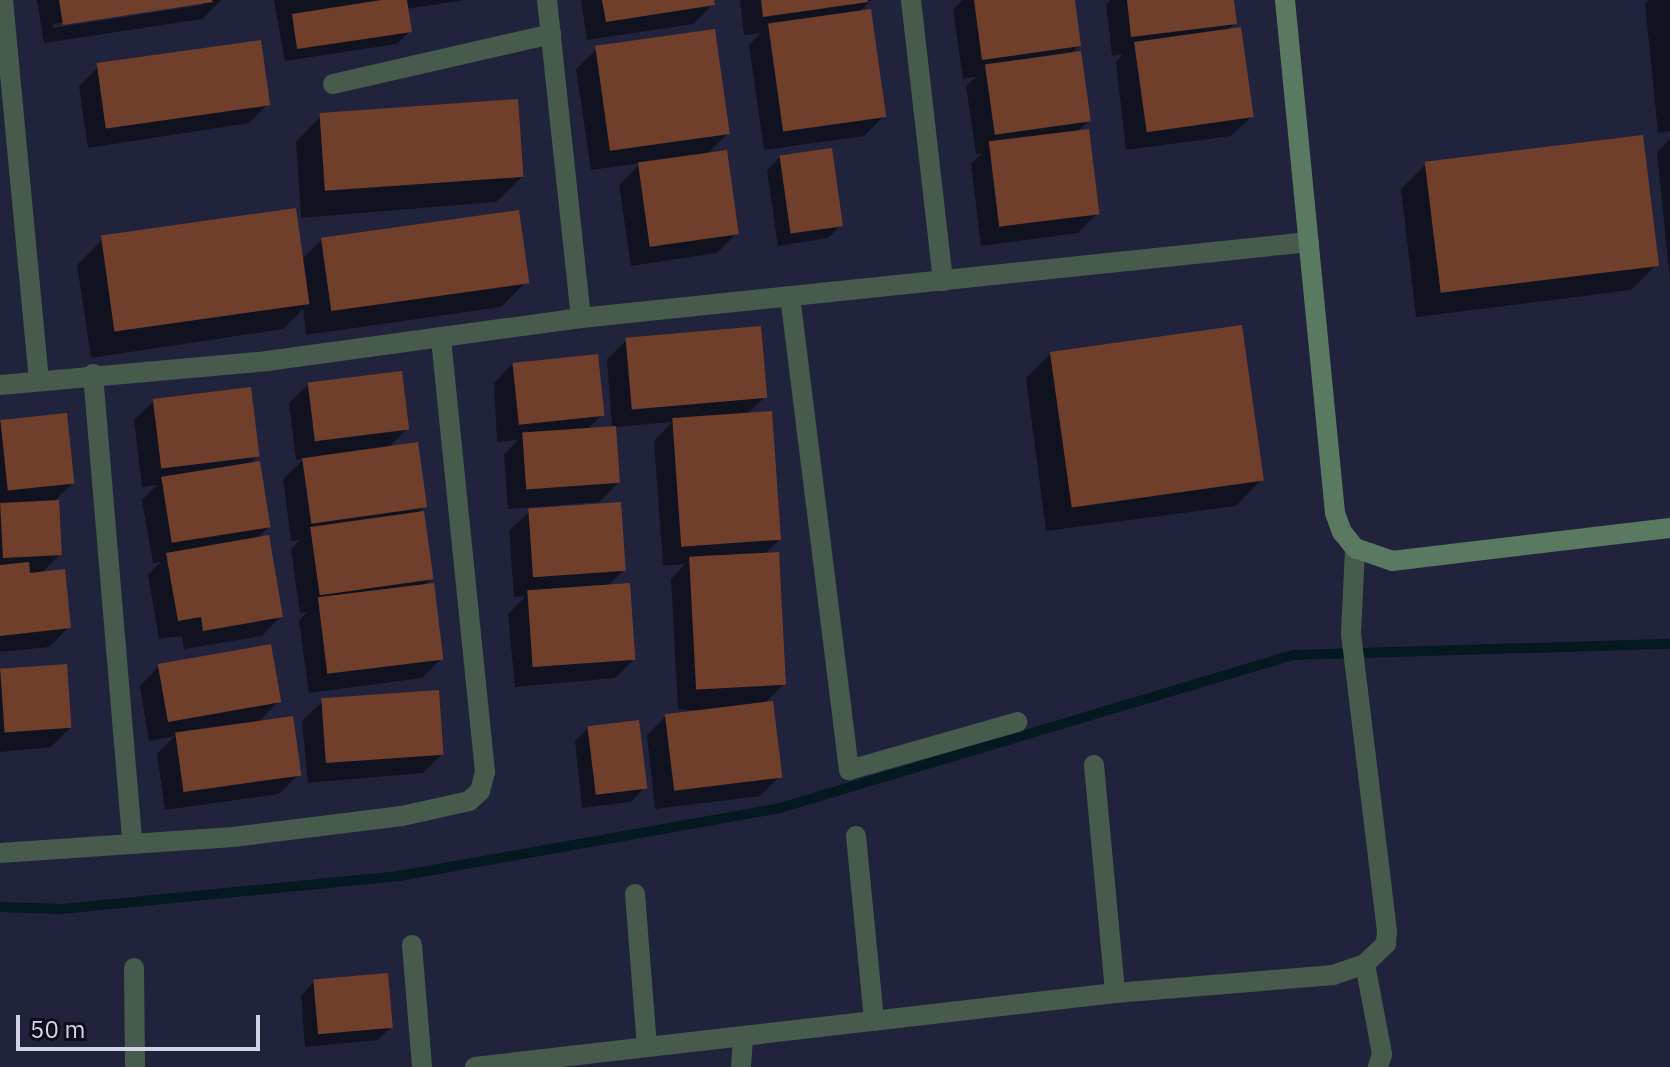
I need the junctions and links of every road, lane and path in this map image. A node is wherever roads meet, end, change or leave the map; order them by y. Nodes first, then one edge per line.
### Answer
1 (3, 0) edge
2 (547, 0) edge
3 (911, 0) edge
4 (1285, 0) edge
5 (551, 34) junction
6 (333, 84) dead end
7 (1309, 242) junction
8 (943, 281) junction
9 (790, 296) junction
10 (581, 318) junction
11 (441, 337) junction
12 (93, 374) junction
13 (39, 380) junction
14 (0, 385) edge
15 (1670, 528) edge
16 (1355, 548) junction
17 (1017, 722) dead end
18 (1094, 765) dead end
19 (856, 836) dead end
20 (132, 843) junction
21 (0, 853) edge
22 (635, 894) dead end
23 (412, 945) dead end
24 (1365, 964) junction
25 (134, 968) dead end
26 (1115, 993) junction
27 (874, 1021) junction
28 (743, 1040) junction
29 (647, 1046) junction
30 (1380, 1066) edge
31 (135, 1067) edge
32 (422, 1067) edge
33 (475, 1067) edge
34 (741, 1067) edge

1 - 13 street
2 - 5 street
3 - 8 street
4 - 7 street
5 - 6 street
5 - 10 street
7 - 8 street
7 - 16 street
8 - 9 street
9 - 10 street
9 - 17 street
10 - 11 street
11 - 12 street
11 - 20 street
12 - 13 street
12 - 20 street
13 - 14 street
15 - 16 street
16 - 24 street
18 - 26 street
19 - 27 street
20 - 21 street
22 - 29 street
23 - 32 street
24 - 26 street
24 - 30 street
25 - 31 street
26 - 27 street
27 - 28 street
28 - 29 street
28 - 34 street
29 - 33 street

